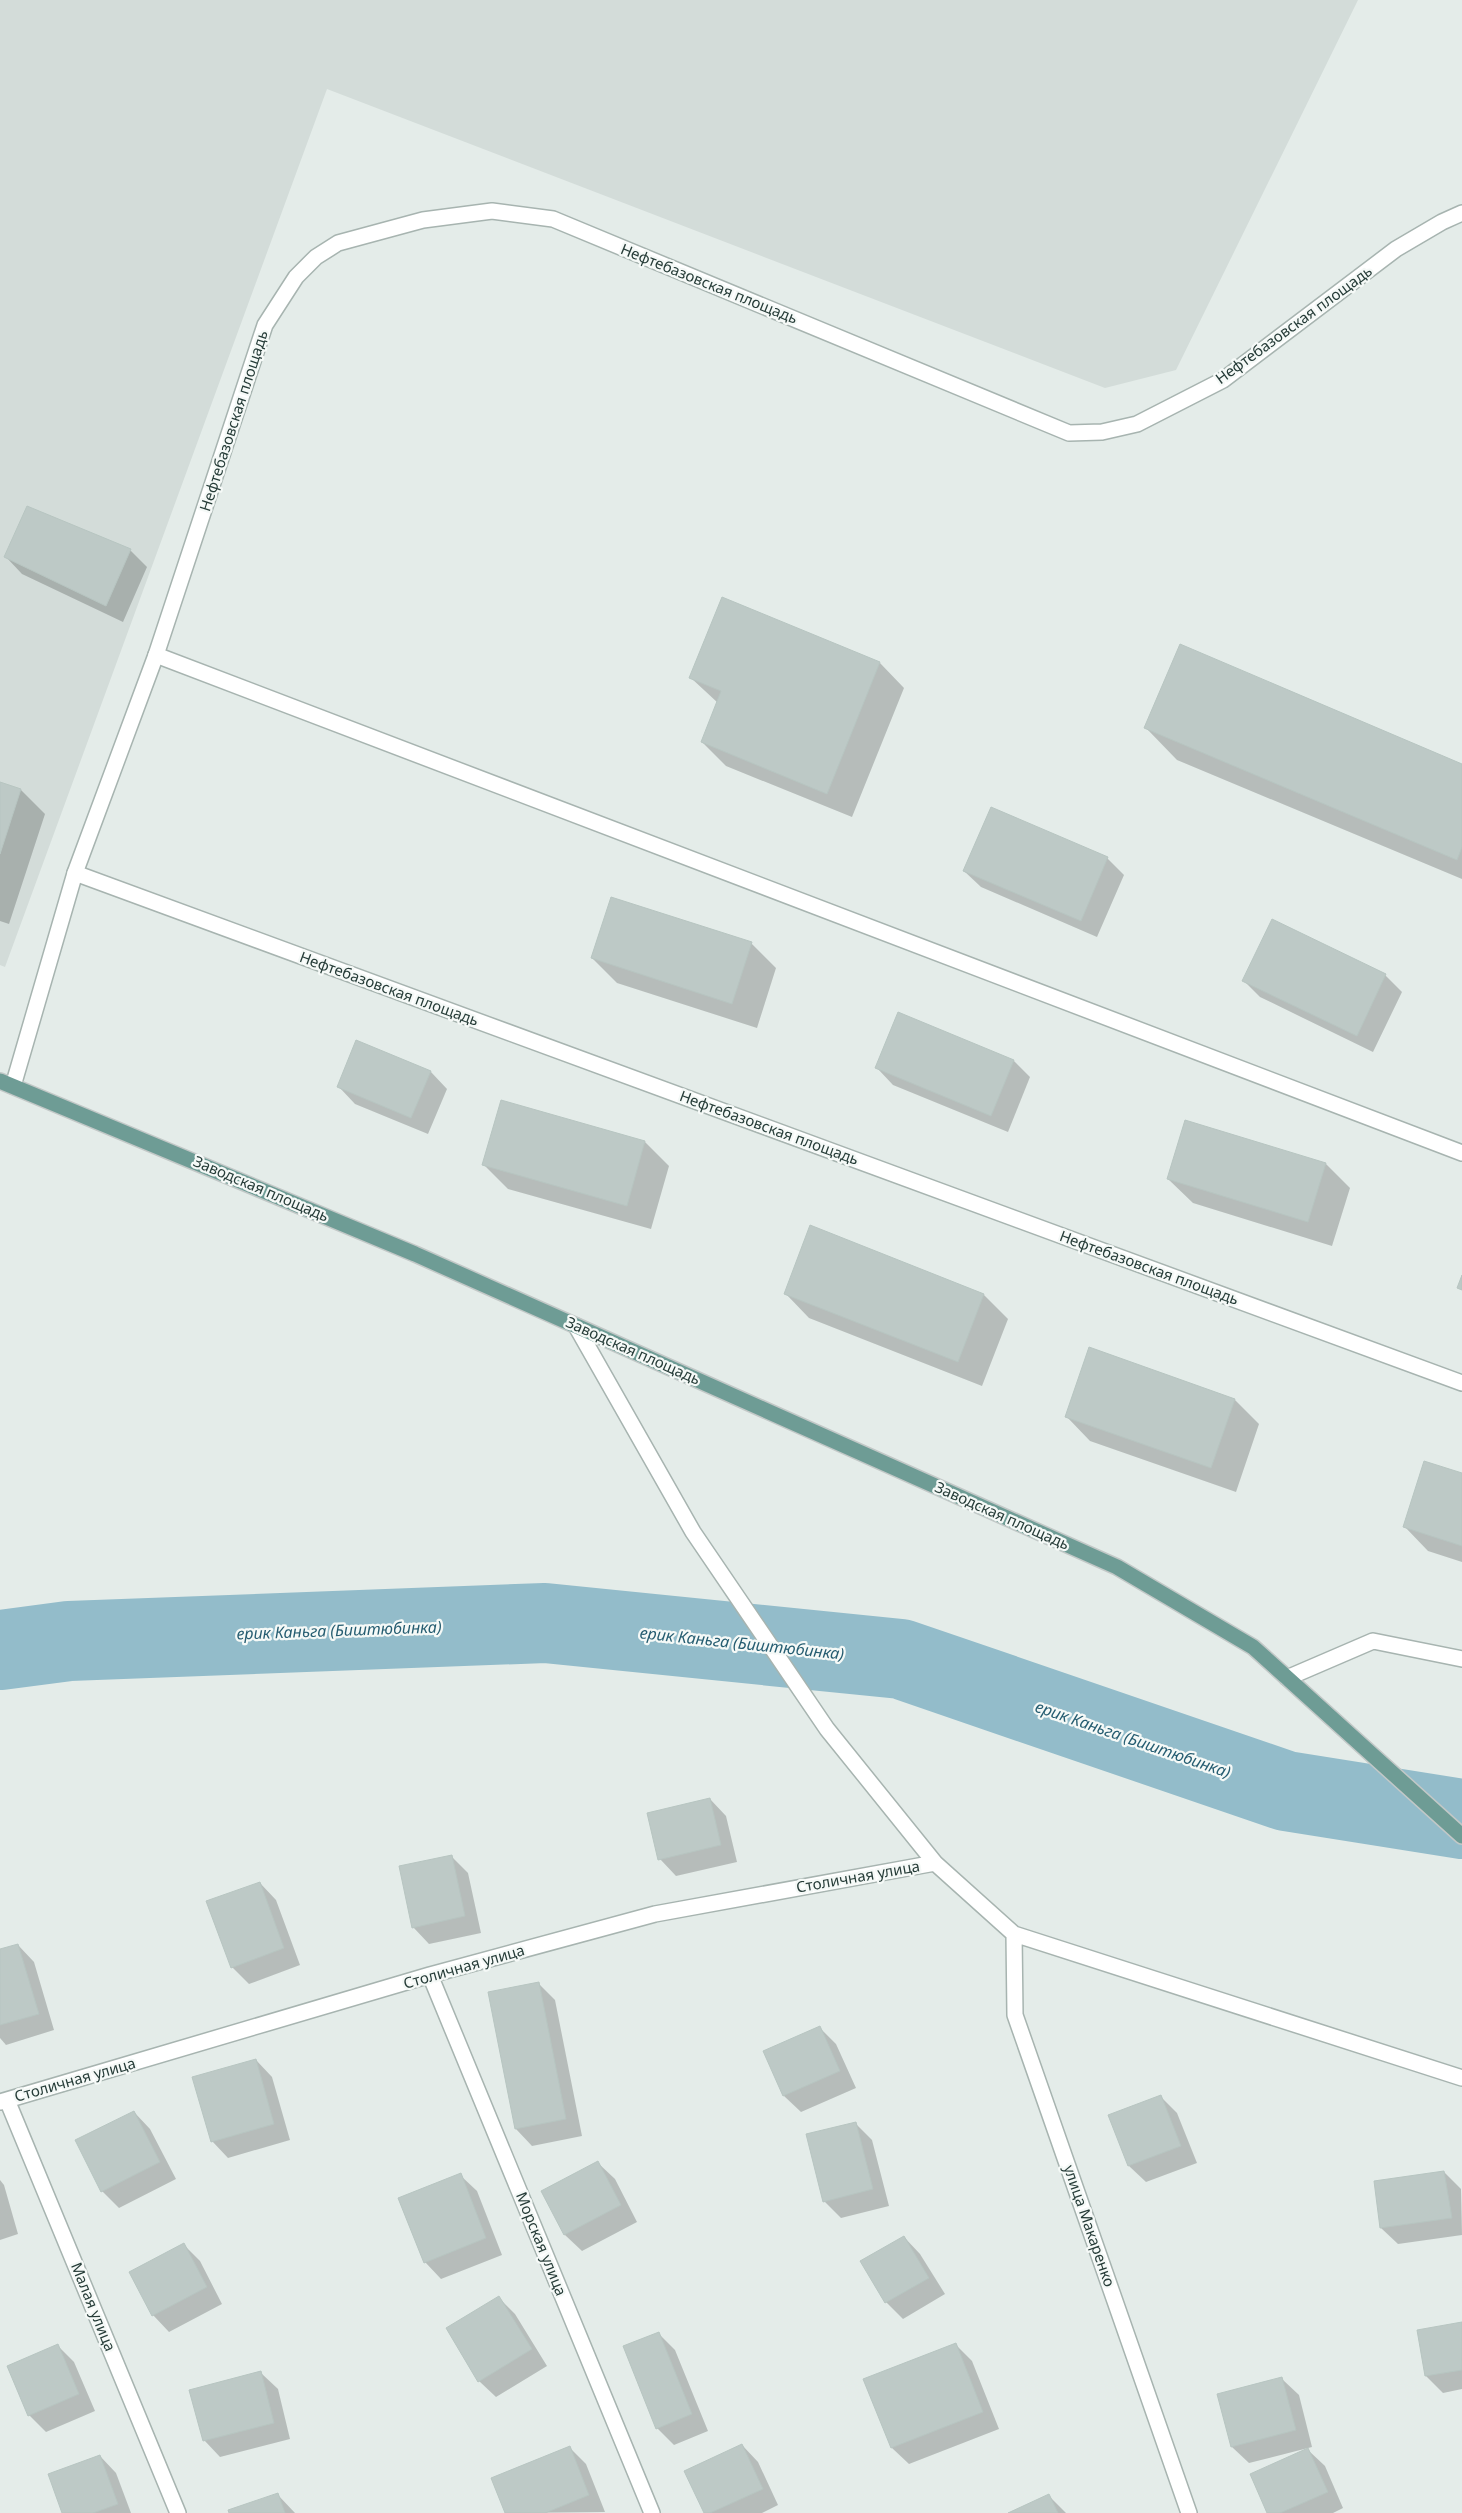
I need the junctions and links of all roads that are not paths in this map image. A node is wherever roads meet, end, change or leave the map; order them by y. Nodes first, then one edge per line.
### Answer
1 (1462, 214) edge
2 (156, 655) junction
3 (76, 874) junction
4 (7, 1083) edge
5 (1462, 1153) edge
6 (576, 1326) junction
7 (1462, 1383) edge
8 (1462, 1659) edge
9 (1287, 1678) junction
10 (1462, 1836) edge
11 (935, 1863) junction
12 (1014, 1934) junction
13 (430, 1975) junction
14 (1462, 2078) edge
15 (4, 2101) edge
16 (178, 2513) edge
17 (652, 2513) edge
18 (1189, 2513) edge

1 - 2 street, Нефтебазовская площадь
2 - 3 street, Нефтебазовская площадь
2 - 5 street
3 - 4 street, Нефтебазовская площадь
3 - 7 street, Нефтебазовская площадь
4 - 6 main road, Заводская площадь
6 - 9 main road, Заводская площадь
6 - 11 street
8 - 9 street
9 - 10 main road, Заводская площадь
11 - 12 street
11 - 13 street, Столичная улица
12 - 14 street
12 - 18 street, улица Макаренко
13 - 15 street, Столичная улица
13 - 17 street, Морская улица
15 - 16 street, Малая улица

